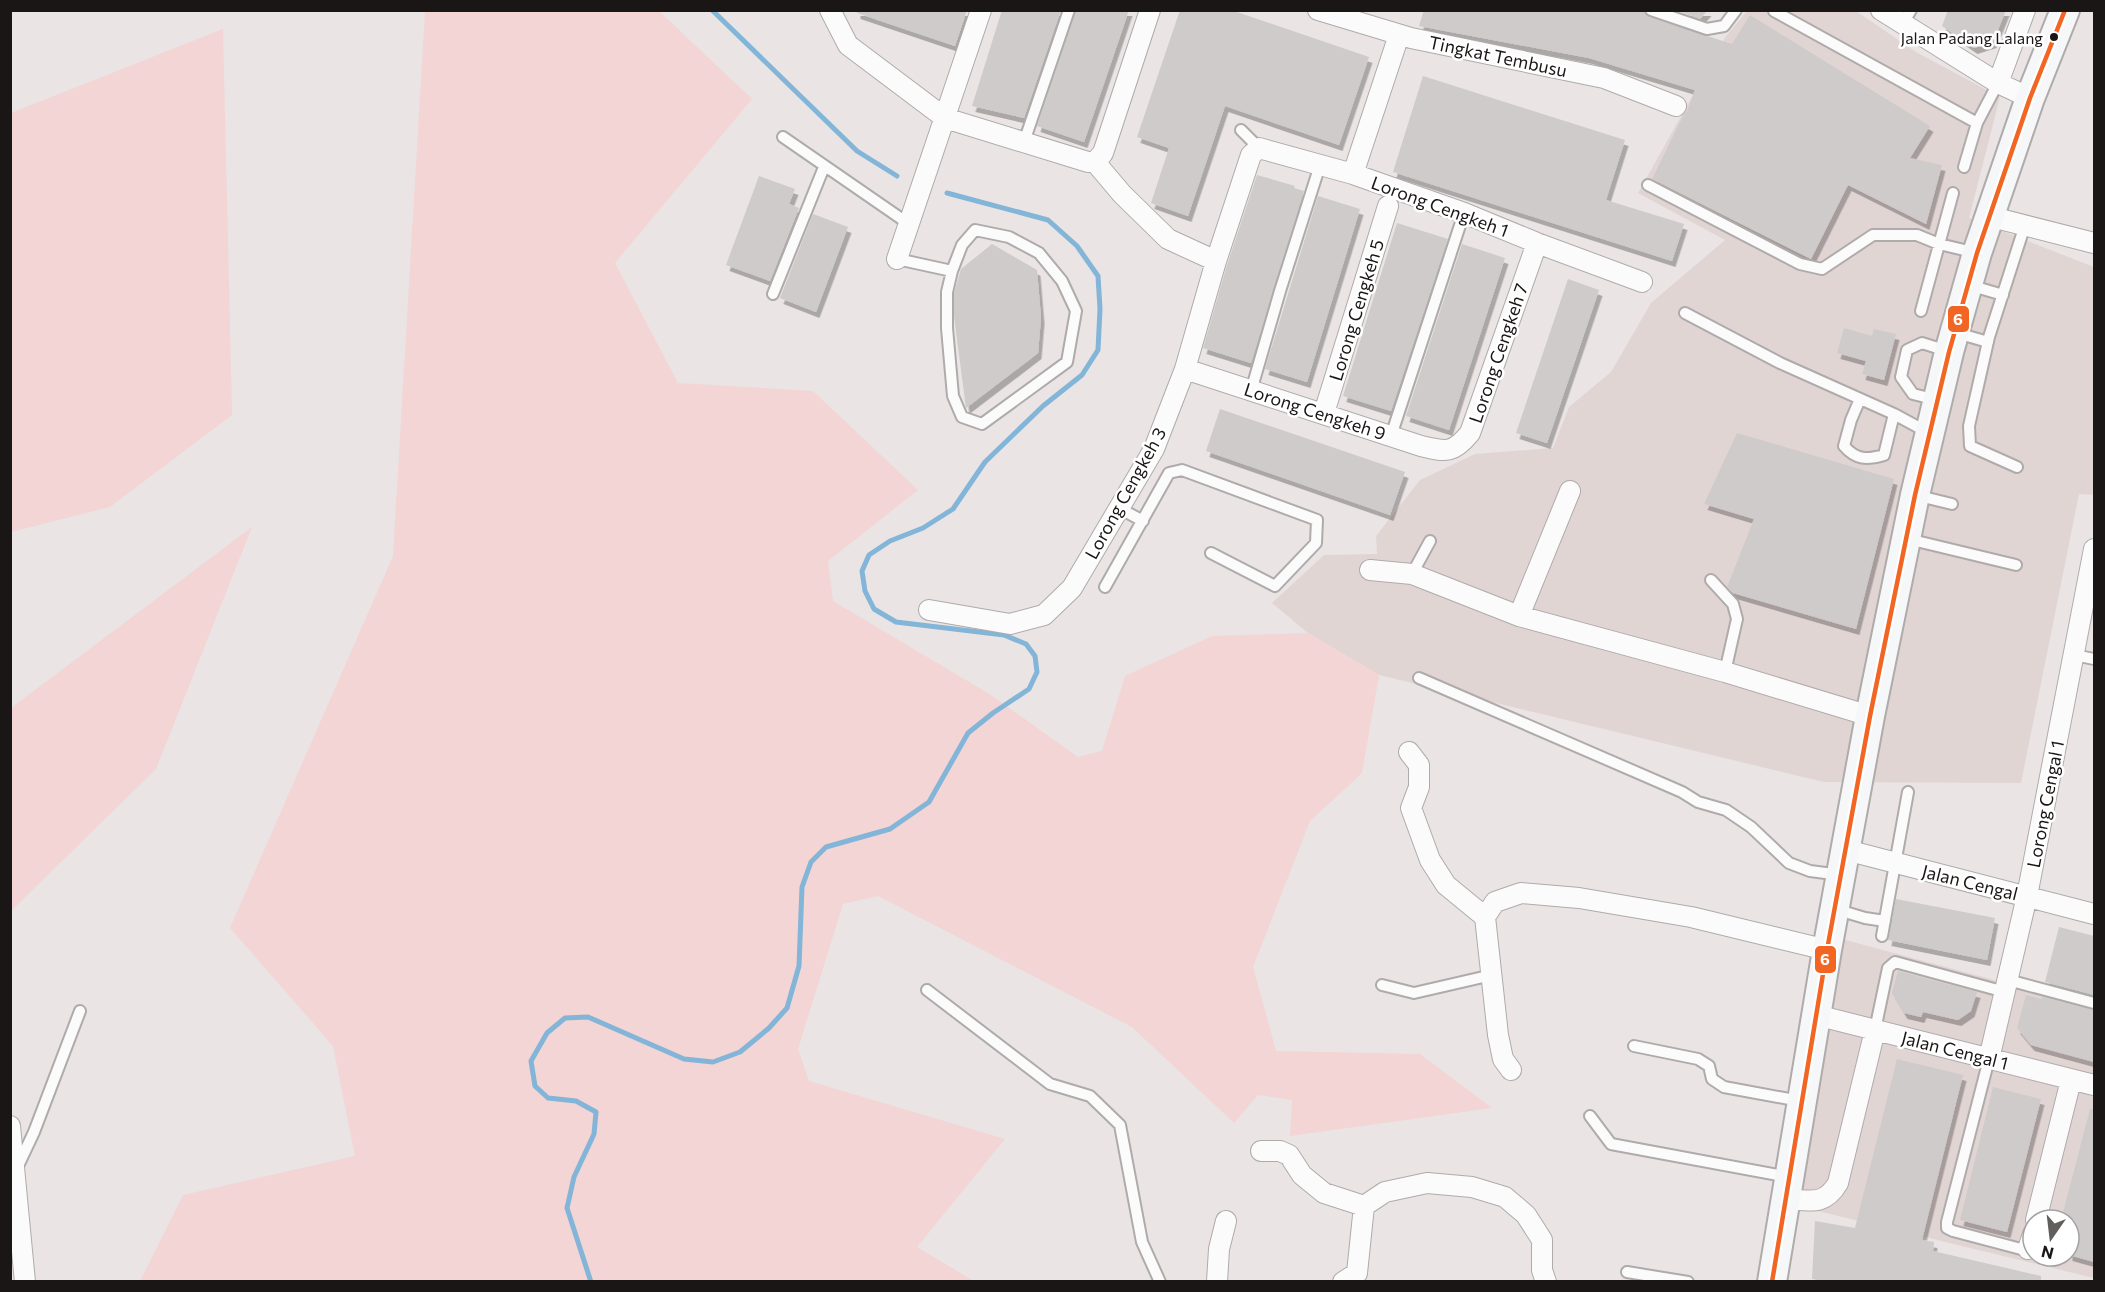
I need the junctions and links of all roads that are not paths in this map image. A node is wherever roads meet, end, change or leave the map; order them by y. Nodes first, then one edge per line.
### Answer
1 (830, 10) edge
2 (981, 10) edge
3 (1069, 10) edge
4 (1150, 10) edge
5 (1318, 10) edge
6 (1651, 10) edge
7 (1736, 10) edge
8 (1881, 10) edge
9 (2025, 10) edge
10 (2065, 10) edge
11 (1774, 11) edge
12 (1907, 18) edge
13 (1399, 35) junction
14 (1998, 83) junction
15 (2030, 98) junction
16 (1676, 106) dead end
17 (945, 118) junction
18 (1977, 123) junction
19 (1241, 130) dead end
20 (783, 137) dead end
21 (1024, 142) junction
22 (1259, 148) junction
23 (1095, 162) junction
24 (1320, 165) junction
25 (824, 167) junction
26 (1964, 167) dead end
27 (1353, 174) junction
28 (1648, 185) dead end
29 (1953, 193) dead end
30 (1388, 206) dead end
31 (1464, 213) junction
32 (1988, 216) junction
33 (909, 224) junction
34 (2025, 225) junction
35 (1537, 243) junction
36 (1939, 243) junction
37 (2094, 243) edge
38 (1977, 253) junction
39 (897, 259) joint
40 (1216, 261) junction
41 (951, 271) junction
42 (1642, 282) dead end
43 (1968, 285) junction
44 (773, 294) dead end
45 (2003, 295) junction
46 (1921, 311) dead end
47 (1685, 313) dead end
48 (1952, 342) junction
49 (1988, 342) junction
50 (1185, 369) junction
51 (1251, 391) junction
52 (1860, 399) junction
53 (1938, 400) junction
54 (1324, 413) junction
55 (1894, 414) junction
56 (1929, 433) junction
57 (1391, 436) junction
58 (1444, 452) joint
59 (2016, 467) dead end
60 (1570, 491) dead end
61 (1915, 495) junction
62 (1952, 504) dead end
63 (1119, 508) junction
64 (1143, 521) junction
65 (1905, 538) junction
66 (1430, 541) dead end
67 (2094, 549) edge
68 (1211, 553) dead end
69 (2016, 566) dead end
70 (1370, 570) dead end
71 (1412, 574) junction
72 (1712, 580) dead end
73 (1105, 587) dead end
74 (929, 610) dead end
75 (1519, 615) junction
76 (2074, 655) junction
77 (2094, 659) edge
78 (1725, 672) junction
79 (1419, 678) dead end
80 (1870, 716) junction
81 (1409, 752) dead end
82 (1908, 792) dead end
83 (1844, 862) junction
84 (1896, 863) junction
85 (2027, 896) junction
86 (1834, 909) junction
87 (2094, 914) edge
88 (1485, 917) junction
89 (1885, 921) junction
90 (1882, 936) dead end
91 (1827, 950) junction
92 (1492, 975) junction
93 (1382, 985) dead end
94 (2007, 986) junction
95 (927, 990) dead end
96 (2094, 1003) edge
97 (80, 1011) dead end
98 (1816, 1015) junction
99 (1875, 1030) junction
100 (1634, 1046) dead end
101 (1989, 1059) junction
102 (1510, 1070) dead end
103 (2071, 1080) junction
104 (2094, 1085) edge
105 (1802, 1101) junction
106 (1590, 1116) dead end
107 (10, 1126) edge
108 (1261, 1151) dead end
109 (15, 1171) junction
110 (1787, 1188) junction
111 (1364, 1206) junction
112 (2039, 1208) edge
113 (1226, 1221) dead end
114 (2021, 1249) edge
115 (16, 1257) edge
116 (1627, 1272) dead end
117 (25, 1281) edge
118 (1160, 1281) edge
119 (1217, 1281) edge
120 (1343, 1281) edge
121 (1546, 1281) edge
122 (1688, 1281) edge
123 (1772, 1281) edge

1 - 17 street
2 - 17 street
3 - 21 lane
4 - 23 street
5 - 13 street, Tingkat Tembusu
6 - 7 lane
8 - 12 street
9 - 14 street
10 - 15 main road
11 - 18 lane
12 - 14 street
13 - 16 street, Tingkat Tembusu
13 - 27 street
14 - 15 street
14 - 18 lane
15 - 32 main road
17 - 21 street
17 - 33 street
18 - 26 lane
19 - 22 lane, Lorong Cengkeh 1
20 - 25 lane
21 - 23 street
22 - 24 street, Lorong Cengkeh 1
22 - 40 street, Lorong Cengkeh 3
23 - 40 street
24 - 27 street, Lorong Cengkeh 1
24 - 51 lane
25 - 33 lane
25 - 44 lane
27 - 31 street, Lorong Cengkeh 1
28 - 36 lane
29 - 36 lane
30 - 54 street, Lorong Cengkeh 5
31 - 35 street, Lorong Cengkeh 1
31 - 57 lane
32 - 34 street
32 - 38 main road
33 - 39 street
34 - 37 street
34 - 45 lane
35 - 42 street, Lorong Cengkeh 1
35 - 58 street, Lorong Cengkeh 7
36 - 38 lane
36 - 46 lane
38 - 43 main road
39 - 41 lane
40 - 50 street, Lorong Cengkeh 3
41 - 41 lane
43 - 45 lane
43 - 48 main road
45 - 49 lane
47 - 52 lane
48 - 49 lane
48 - 53 main road
48 - 53 lane
49 - 59 lane
50 - 51 street, Lorong Cengkeh 9
50 - 63 street, Lorong Cengkeh 3
51 - 54 street, Lorong Cengkeh 9
52 - 55 lane
52 - 55 lane
53 - 56 main road
54 - 57 street, Lorong Cengkeh 9
55 - 56 lane
56 - 61 main road
57 - 58 street, Lorong Cengkeh 9
60 - 75 street
61 - 62 lane
61 - 65 main road
63 - 64 lane
63 - 74 street, Lorong Cengkeh 3
64 - 68 lane
64 - 73 lane
65 - 69 lane
65 - 80 main road
66 - 71 lane
67 - 76 street, Lorong Cengal 1
70 - 71 street
71 - 75 street
72 - 78 lane
75 - 78 street
76 - 77 lane
76 - 85 street, Lorong Cengal 1
78 - 80 street
79 - 83 lane
80 - 83 main road
81 - 88 street
82 - 84 lane
83 - 84 street, Jalan Cengal
83 - 86 main road
84 - 85 street, Jalan Cengal
84 - 89 lane
85 - 87 street, Jalan Cengal
85 - 94 street, Lorong Cengal 1
86 - 89 lane
86 - 91 main road
88 - 91 street
88 - 92 street
89 - 90 lane
91 - 98 main road
92 - 93 lane
92 - 102 street
94 - 96 lane
94 - 99 lane
94 - 101 street, Lorong Cengal 1
95 - 118 lane
97 - 109 lane
98 - 99 street, Jalan Cengal 1
98 - 105 main road
99 - 101 street, Jalan Cengal 1
99 - 110 street
100 - 105 lane
101 - 103 street, Jalan Cengal 1
101 - 114 lane
103 - 104 street, Jalan Cengal 1
103 - 112 street
105 - 110 main road
106 - 110 lane
107 - 109 street
108 - 111 street
109 - 115 street
110 - 123 main road
111 - 120 street
111 - 121 street
113 - 119 street
115 - 117 street
116 - 122 lane

